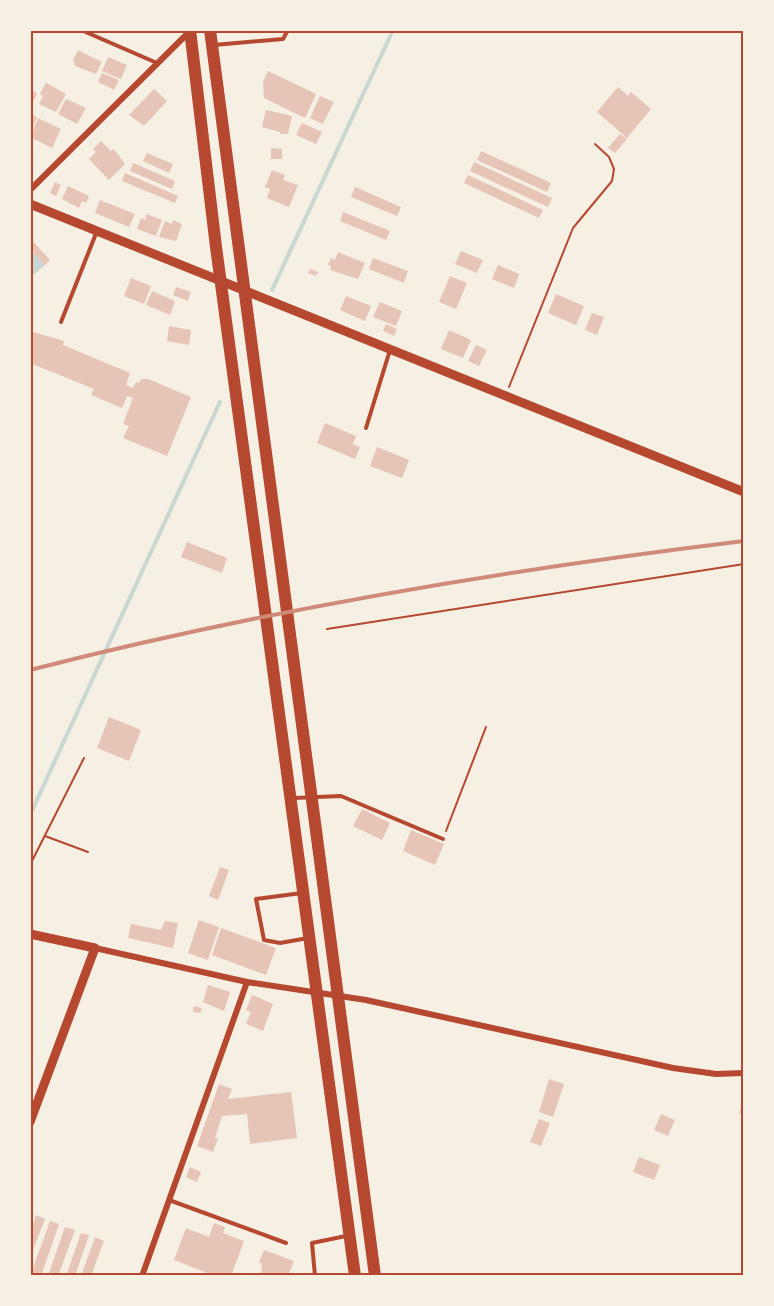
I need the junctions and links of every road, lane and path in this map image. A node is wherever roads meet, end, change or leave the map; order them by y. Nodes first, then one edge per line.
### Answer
1 (81, 30) edge
2 (190, 30) edge
3 (210, 30) edge
4 (288, 30) edge
5 (212, 45) junction
6 (158, 63) junction
7 (595, 144) dead end
8 (30, 190) edge
9 (30, 204) edge
10 (98, 230) junction
11 (220, 280) junction
12 (244, 290) junction
13 (61, 322) dead end
14 (390, 349) junction
15 (506, 396) junction
16 (366, 428) dead end
17 (744, 492) edge
18 (744, 564) edge
19 (327, 629) dead end
20 (486, 727) dead end
21 (84, 758) dead end
22 (311, 798) junction
23 (290, 799) junction
24 (45, 836) junction
25 (443, 839) joint
26 (88, 852) dead end
27 (30, 865) edge
28 (303, 893) junction
29 (30, 934) edge
30 (310, 938) junction
31 (95, 948) junction
32 (247, 982) junction
33 (317, 995) junction
34 (337, 998) junction
35 (744, 1073) edge
36 (30, 1122) edge
37 (169, 1200) junction
38 (350, 1236) junction
39 (286, 1243) dead end
40 (142, 1276) edge
41 (315, 1276) edge
42 (355, 1276) edge
43 (375, 1276) edge

1 - 6 lane
2 - 6 street
2 - 11 highway
3 - 5 highway
4 - 5 lane
5 - 12 highway
6 - 8 street
7 - 15 path
9 - 10 street
10 - 11 street
10 - 13 lane
11 - 12 street
11 - 23 highway
12 - 14 street
12 - 22 highway
14 - 15 street
14 - 16 lane
15 - 17 street
18 - 19 path
20 - 25 path
21 - 24 path
22 - 23 lane
22 - 25 lane
22 - 34 highway
23 - 28 highway
24 - 26 path
24 - 27 path
28 - 30 highway
28 - 30 lane
29 - 31 street
30 - 33 highway
31 - 32 street
31 - 36 street
32 - 33 street
32 - 37 street
33 - 34 street
33 - 38 highway
34 - 35 street
34 - 43 highway
37 - 39 lane
37 - 40 street
38 - 41 lane
38 - 42 highway

